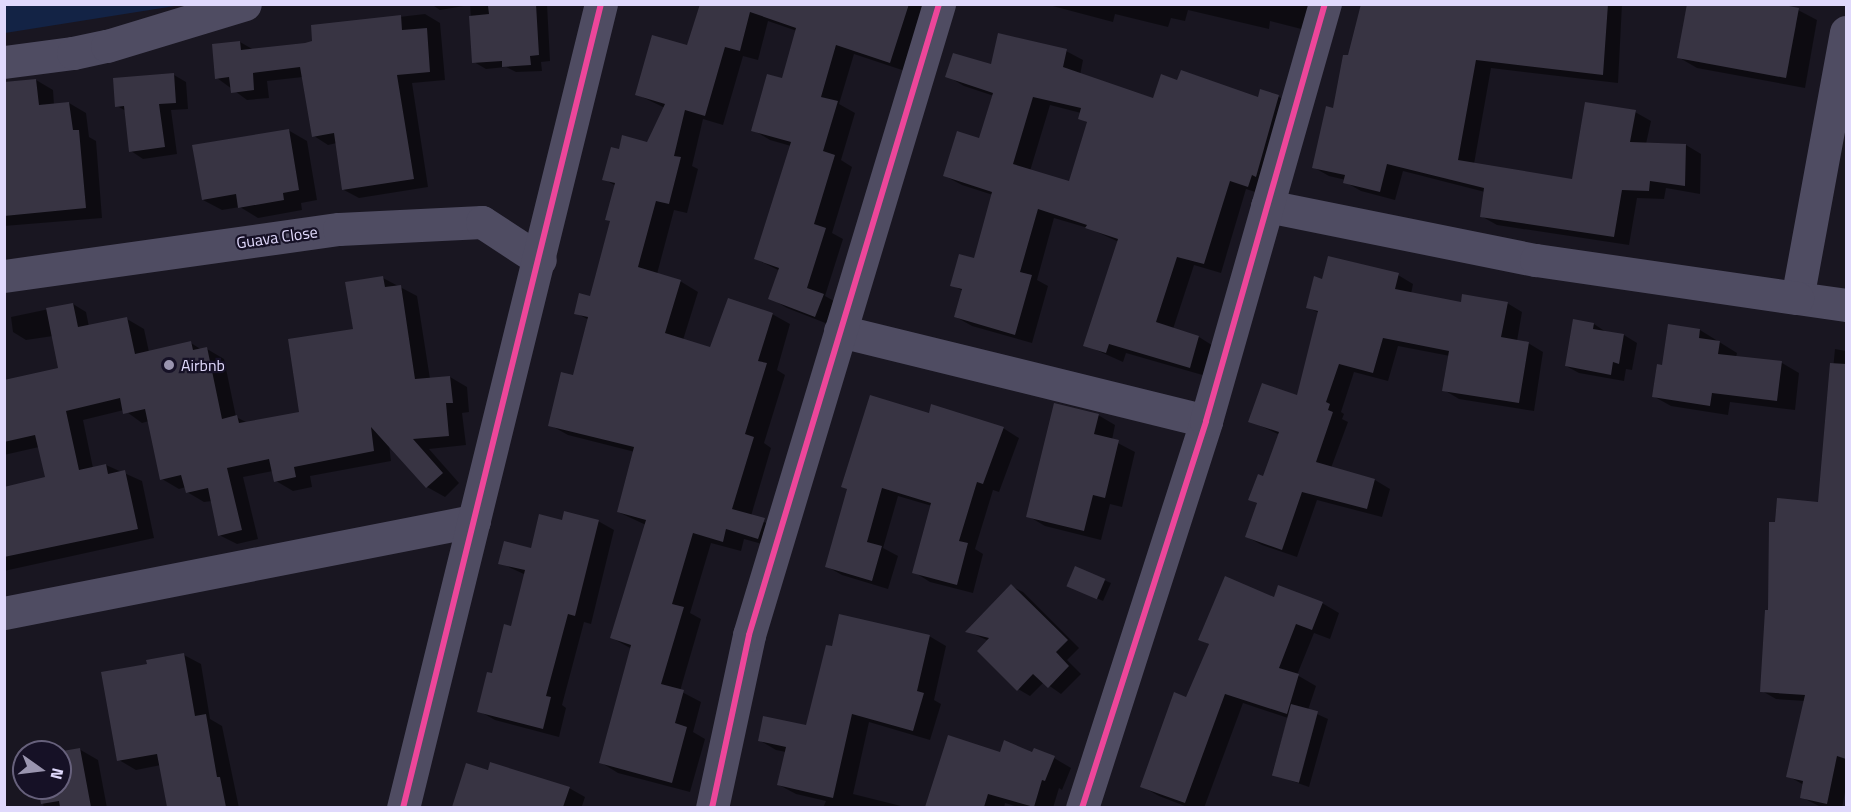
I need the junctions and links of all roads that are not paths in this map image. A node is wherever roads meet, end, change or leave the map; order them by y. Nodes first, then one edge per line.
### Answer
1 (244, 4) edge
2 (601, 4) edge
3 (939, 4) edge
4 (1325, 4) edge
5 (1846, 32) edge
6 (4, 62) edge
7 (1267, 206) junction
8 (540, 260) junction
9 (4, 276) edge
10 (1797, 298) junction
11 (1846, 305) edge
12 (840, 331) junction
13 (1206, 422) junction
14 (474, 521) junction
15 (4, 613) edge
16 (403, 807) edge
17 (712, 807) edge
18 (1082, 807) edge

1 - 6 street
2 - 8 street
3 - 12 street
4 - 7 street
5 - 10 street
7 - 10 street
7 - 13 street
8 - 9 street, Guava Close
8 - 14 street
10 - 11 street
12 - 13 street
12 - 17 street
13 - 18 street
14 - 15 street
14 - 16 street

